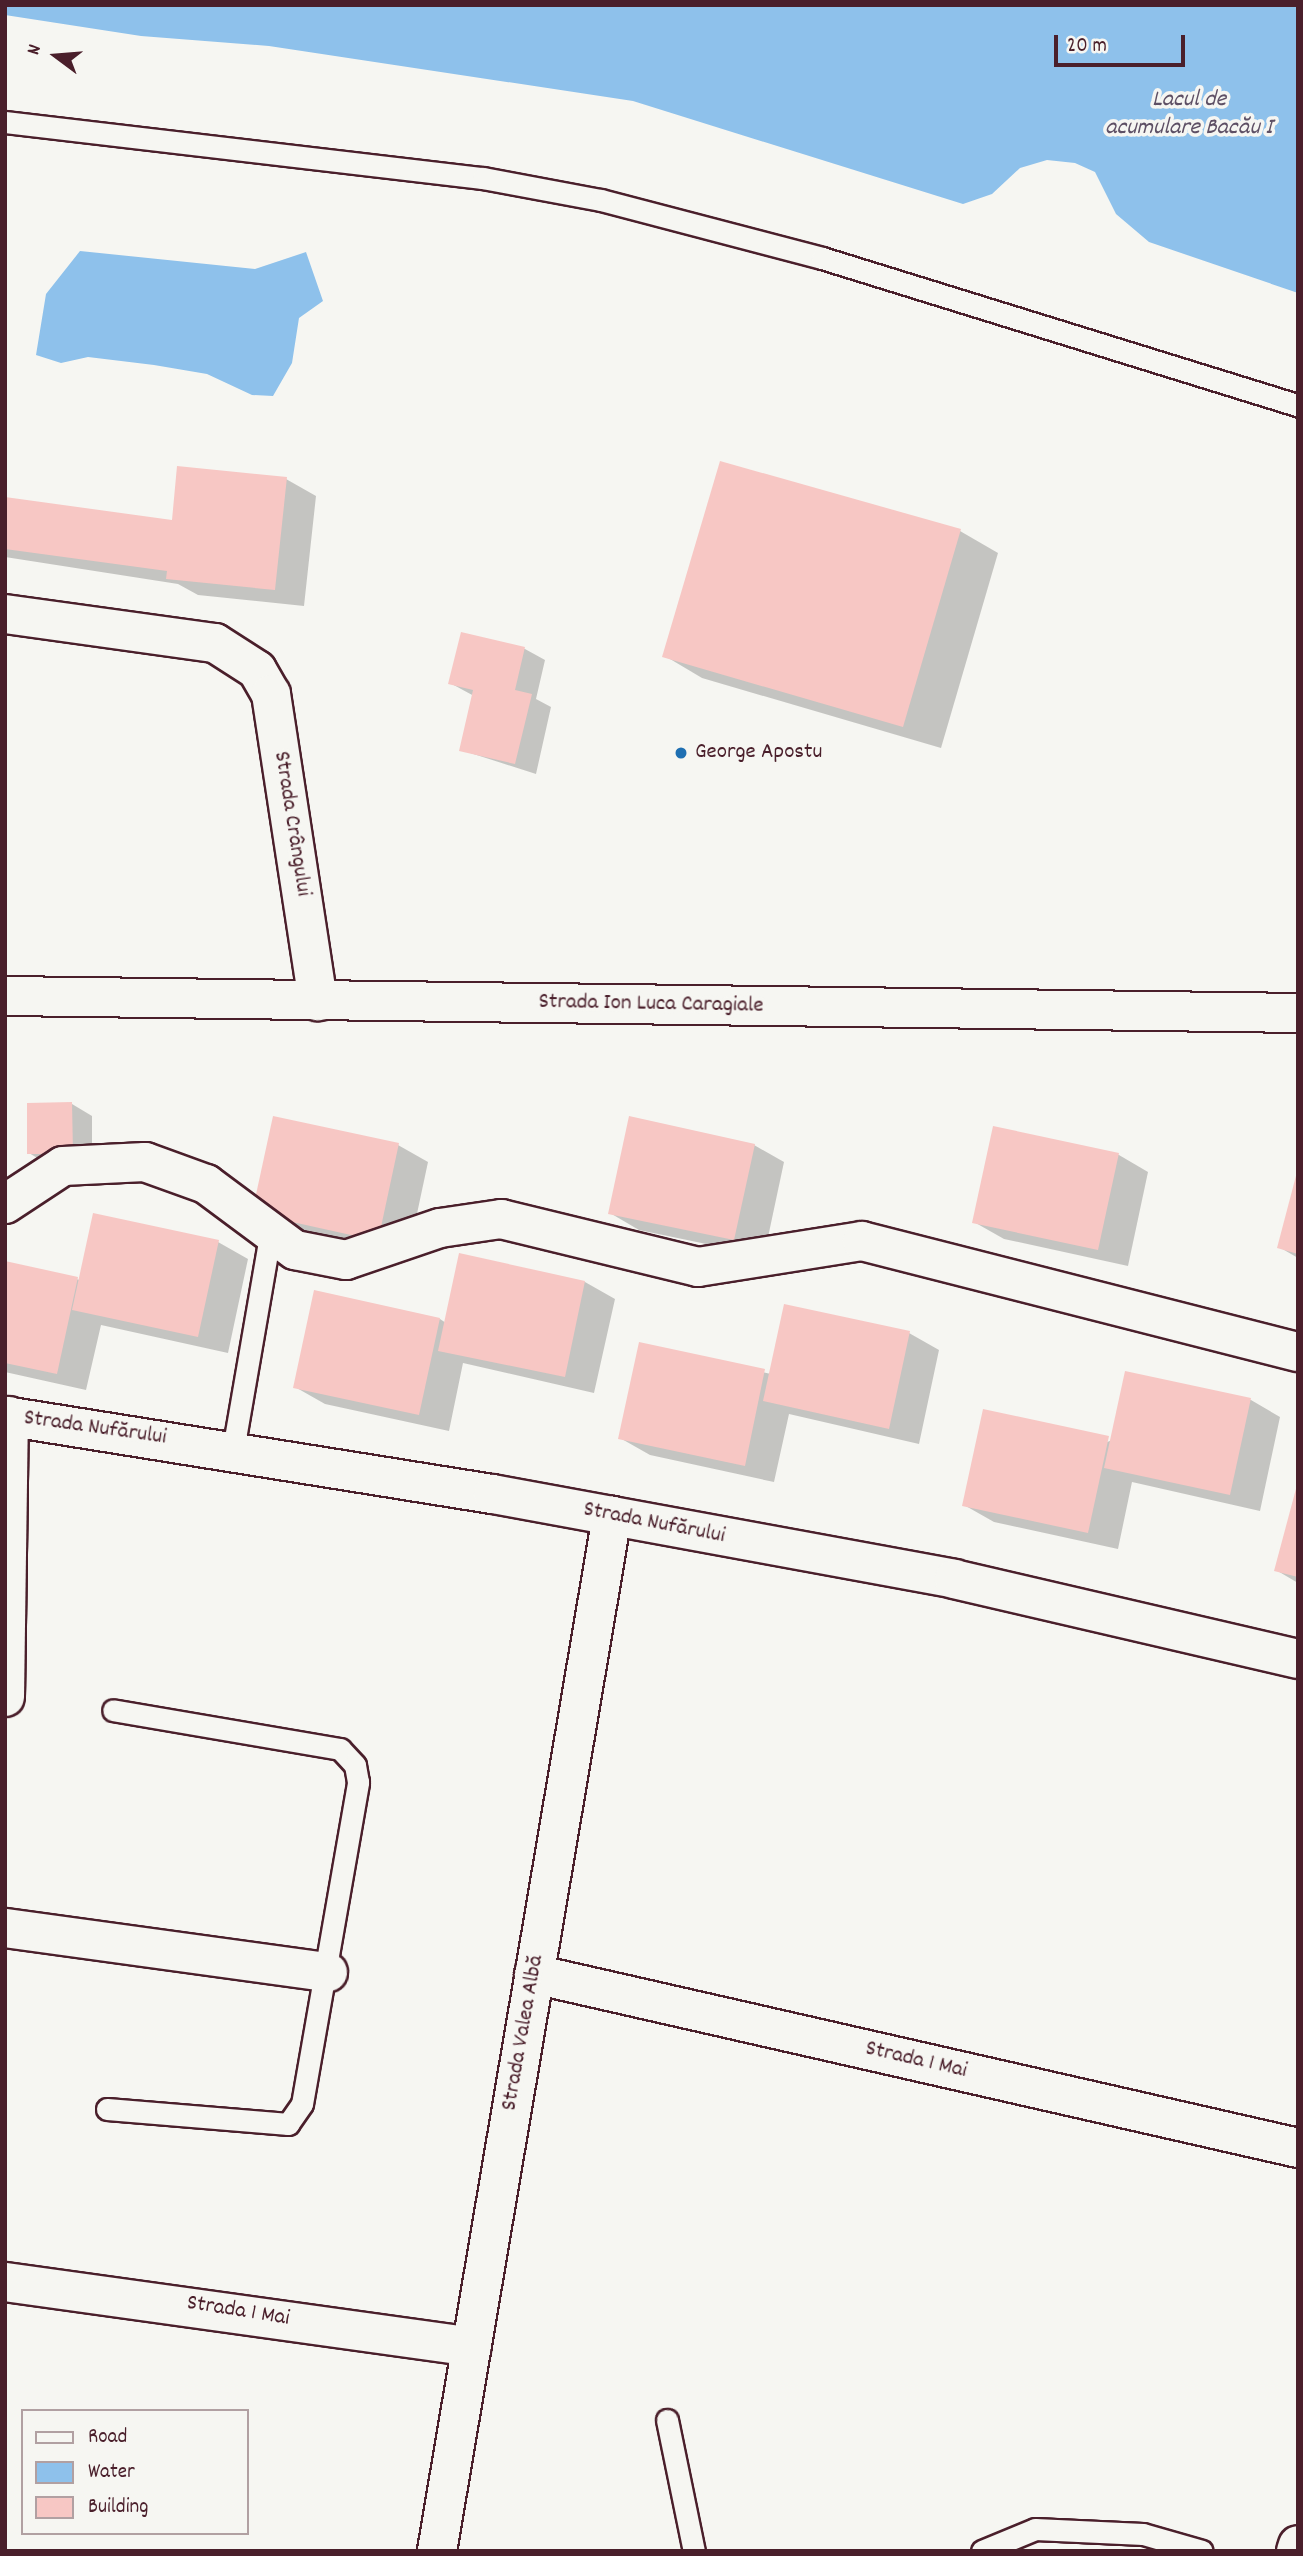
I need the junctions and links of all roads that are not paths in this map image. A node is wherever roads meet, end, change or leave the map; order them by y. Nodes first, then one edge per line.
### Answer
1 (5, 122) edge
2 (1298, 405) edge
3 (5, 614) edge
4 (5, 996) edge
5 (318, 1000) junction
6 (1298, 1013) edge
7 (5, 1204) edge
8 (270, 1235) junction
9 (1298, 1352) edge
10 (7, 1416) edge
11 (233, 1450) junction
12 (612, 1516) junction
13 (1298, 1659) edge
14 (5, 1697) edge
15 (113, 1710) dead end
16 (5, 1928) edge
17 (328, 1972) junction
18 (534, 1974) junction
19 (107, 2109) dead end
20 (1298, 2148) edge
21 (5, 2282) edge
22 (471, 2347) junction
23 (667, 2420) dead end
24 (1298, 2545) edge
25 (438, 2551) edge
26 (694, 2551) edge
27 (982, 2551) edge
28 (1202, 2551) edge
29 (1296, 2551) edge

1 - 2 lane
3 - 5 street, Strada Crângului
4 - 5 street, Strada Ion Luca Caragiale
5 - 6 street, Strada Ion Luca Caragiale
7 - 8 street
8 - 9 street
8 - 11 lane
10 - 11 street, Strada Nufărului
10 - 14 street
11 - 12 street, Strada Nufărului
12 - 13 street, Strada Nufărului
12 - 18 street, Strada Valea Albă
15 - 17 lane
16 - 17 street
17 - 19 lane
18 - 20 street, Strada 1 Mai
18 - 22 street, Strada Valea Albă
21 - 22 street, Strada 1 Mai
22 - 25 street, Strada Valea Albă
23 - 26 lane
24 - 29 street
27 - 28 lane

